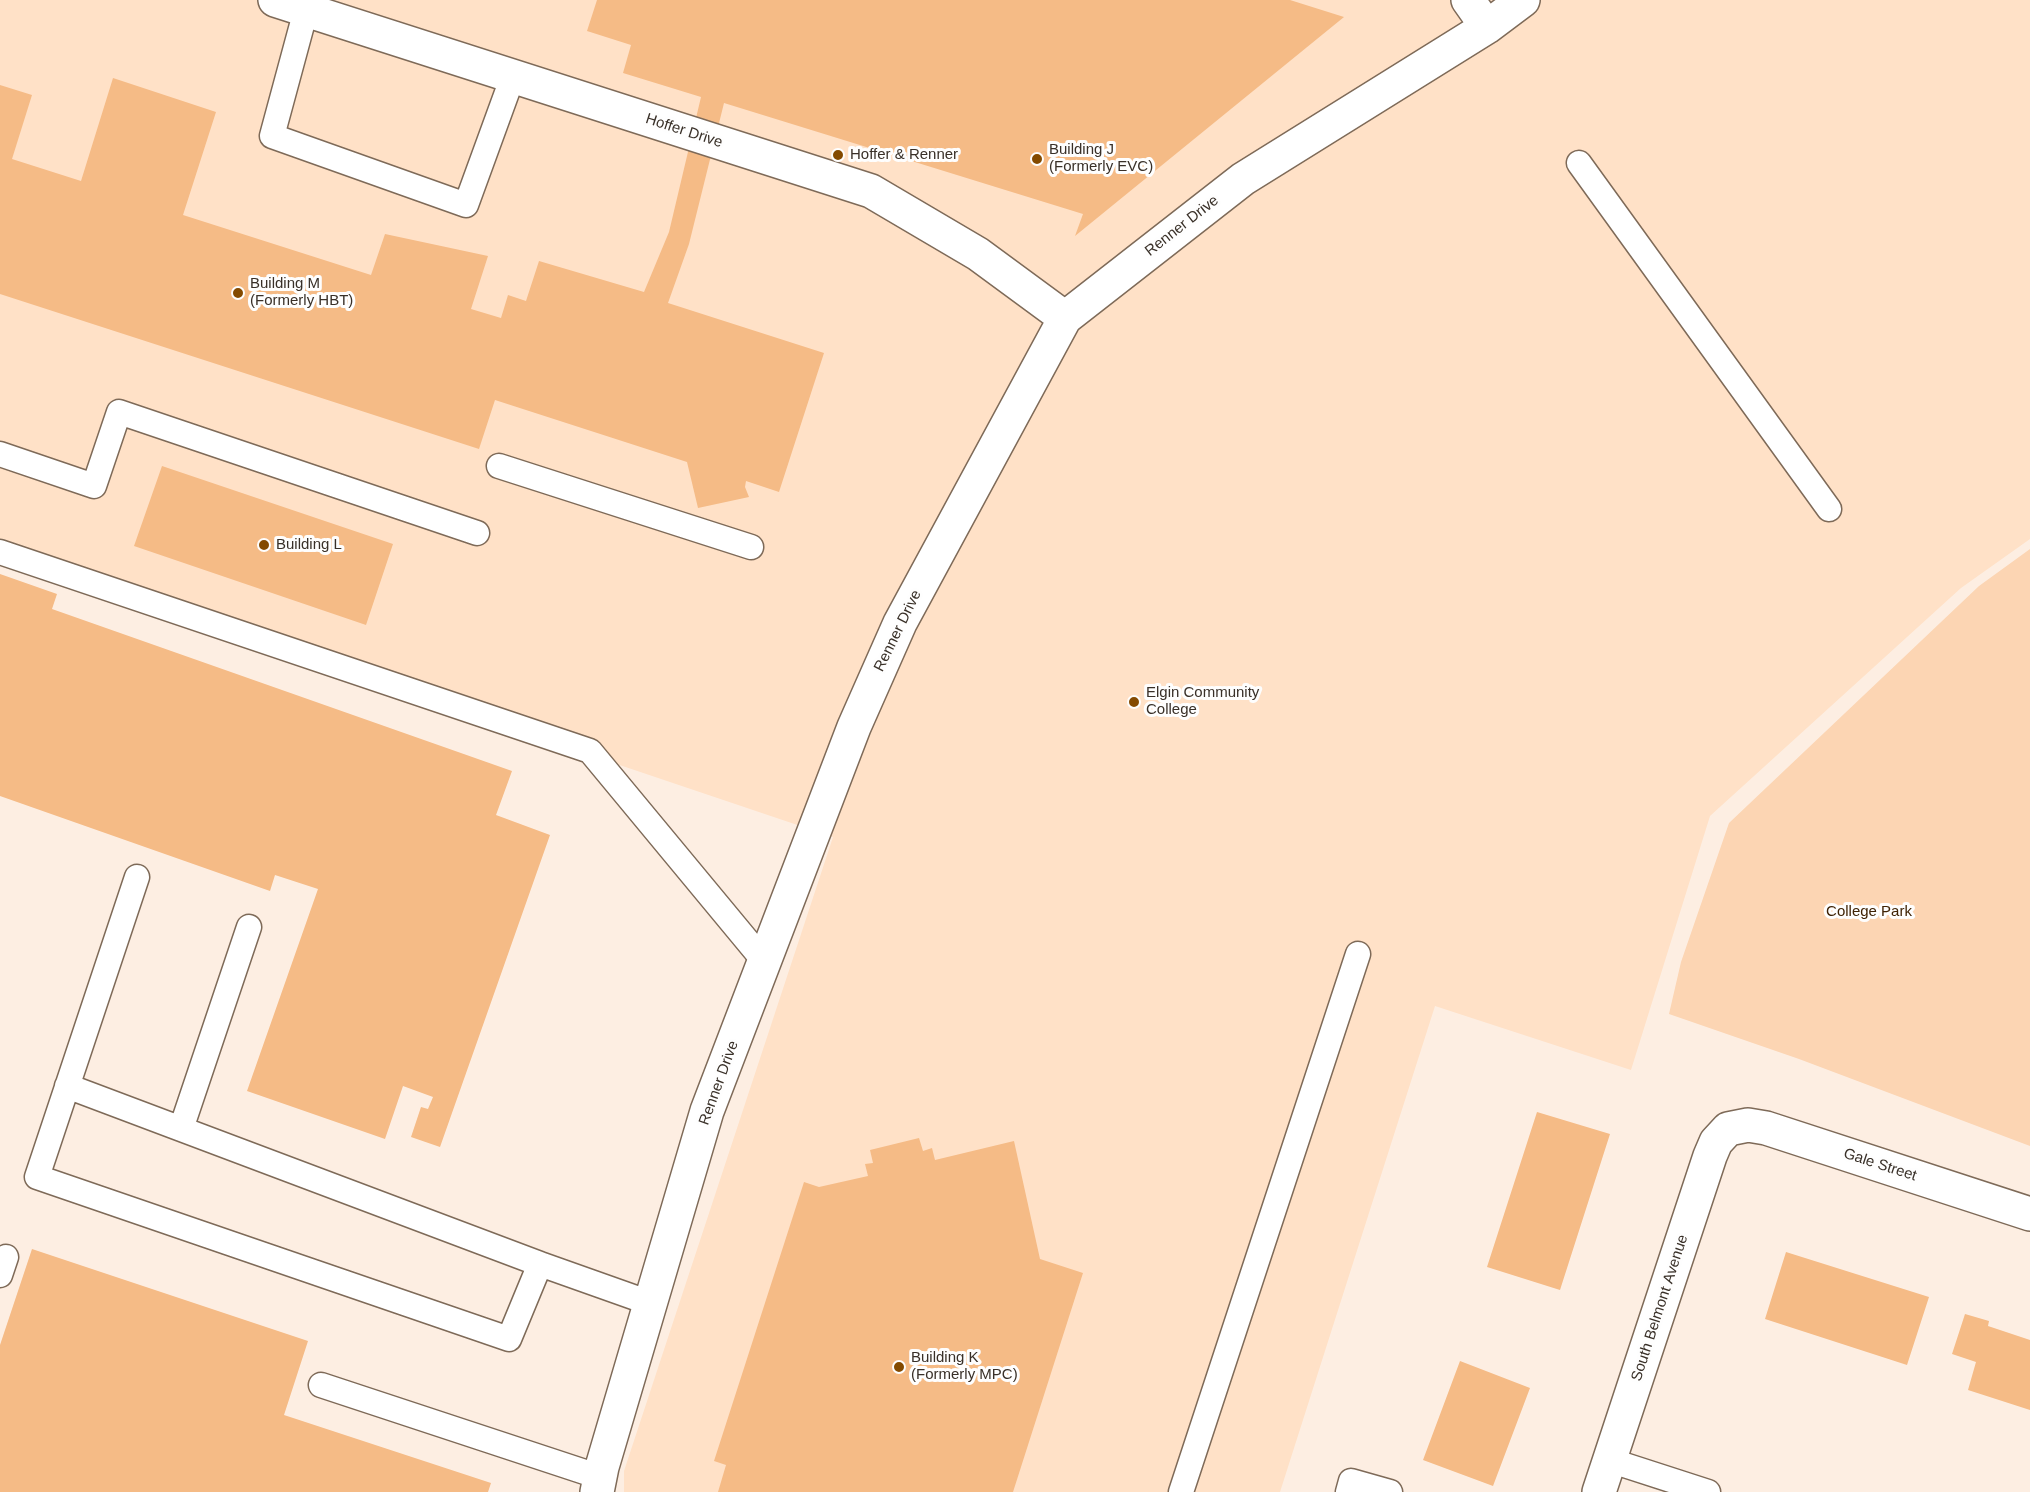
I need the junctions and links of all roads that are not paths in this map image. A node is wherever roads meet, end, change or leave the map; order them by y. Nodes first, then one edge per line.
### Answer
1 (275, 0) edge
2 (1468, 0) edge
3 (1523, 0) edge
4 (306, 10) junction
5 (1488, 27) junction
6 (513, 76) junction
7 (1579, 163) dead end
8 (1065, 318) junction
9 (0, 454) edge
10 (499, 466) dead end
11 (1829, 509) dead end
12 (477, 533) dead end
13 (751, 547) dead end
14 (0, 552) edge
15 (137, 877) dead end
16 (249, 927) dead end
17 (1358, 954) dead end
18 (764, 962) junction
19 (67, 1086) junction
20 (181, 1129) junction
21 (1728, 1129) joint
22 (2030, 1214) edge
23 (540, 1264) junction
24 (650, 1303) junction
25 (321, 1386) dead end
26 (1609, 1460) junction
27 (599, 1484) edge
28 (1181, 1492) edge
29 (1348, 1492) edge
30 (1390, 1492) edge
31 (1599, 1492) edge
32 (1708, 1492) edge

1 - 4 street, Hoffer Drive
2 - 5 street
3 - 5 street, Renner Drive
4 - 6 street, Hoffer Drive
4 - 6 lane
5 - 8 street, Renner Drive
6 - 8 street, Hoffer Drive
7 - 11 lane
8 - 18 street, Renner Drive
9 - 12 lane
10 - 13 lane
14 - 18 lane
15 - 19 lane
16 - 20 lane
17 - 28 lane
18 - 24 street, Renner Drive
19 - 20 lane
19 - 23 lane
20 - 23 lane
21 - 22 street, Gale Street
21 - 26 street, South Belmont Avenue
23 - 24 lane
24 - 27 street, Renner Drive
25 - 27 lane
26 - 31 street, South Belmont Avenue
26 - 32 lane
29 - 30 lane

